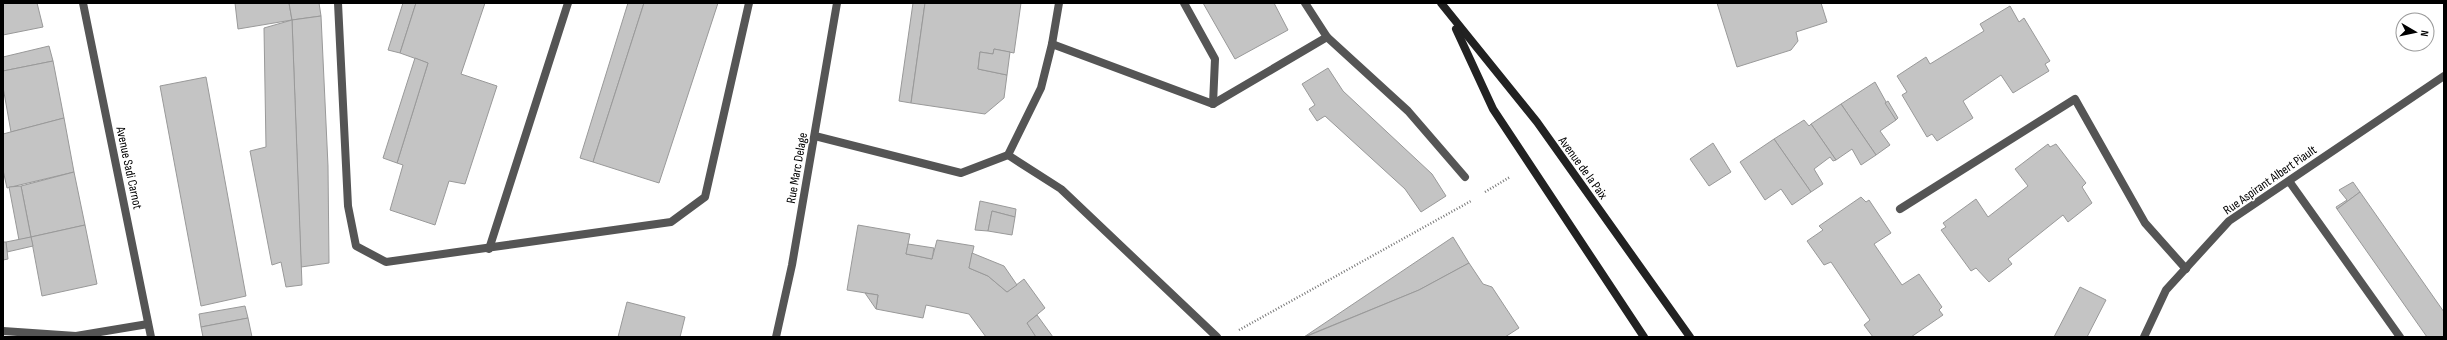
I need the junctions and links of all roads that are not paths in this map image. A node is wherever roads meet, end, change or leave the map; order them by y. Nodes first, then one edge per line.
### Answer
1 (83, 3) edge
2 (338, 3) edge
3 (568, 3) edge
4 (749, 3) edge
5 (837, 3) edge
6 (1059, 3) edge
7 (1184, 3) edge
8 (1305, 3) edge
9 (1441, 3) edge
10 (1450, 17) junction
11 (1326, 37) junction
12 (1052, 44) junction
13 (2444, 76) edge
14 (1213, 104) junction
15 (815, 136) junction
16 (1008, 155) junction
17 (1465, 177) dead end
18 (2289, 181) junction
19 (1900, 209) dead end
20 (489, 249) junction
21 (2186, 269) junction
22 (148, 324) junction
23 (3, 331) edge
24 (151, 337) edge
25 (776, 337) edge
26 (1217, 337) edge
27 (1644, 337) edge
28 (1690, 337) edge
29 (2144, 337) edge
30 (2400, 337) edge

1 - 22 street, Avenue Sadi Carnot
2 - 20 street
3 - 20 street
4 - 20 street
5 - 15 street, Rue Marc Delage
6 - 12 street
7 - 14 street
8 - 11 street
9 - 10 main road, Avenue de la Paix
10 - 27 main road, Avenue de la Paix
10 - 28 main road, Avenue de la Paix
11 - 14 street
11 - 17 street
12 - 14 street
12 - 16 street
13 - 18 street, Rue Aspirant Albert Piault
15 - 16 street
15 - 25 street, Rue Marc Delage
16 - 26 street
18 - 21 street, Rue Aspirant Albert Piault
18 - 30 street
19 - 21 street
21 - 29 street, Rue Aspirant Albert Piault
22 - 23 street
22 - 24 street, Avenue Sadi Carnot

